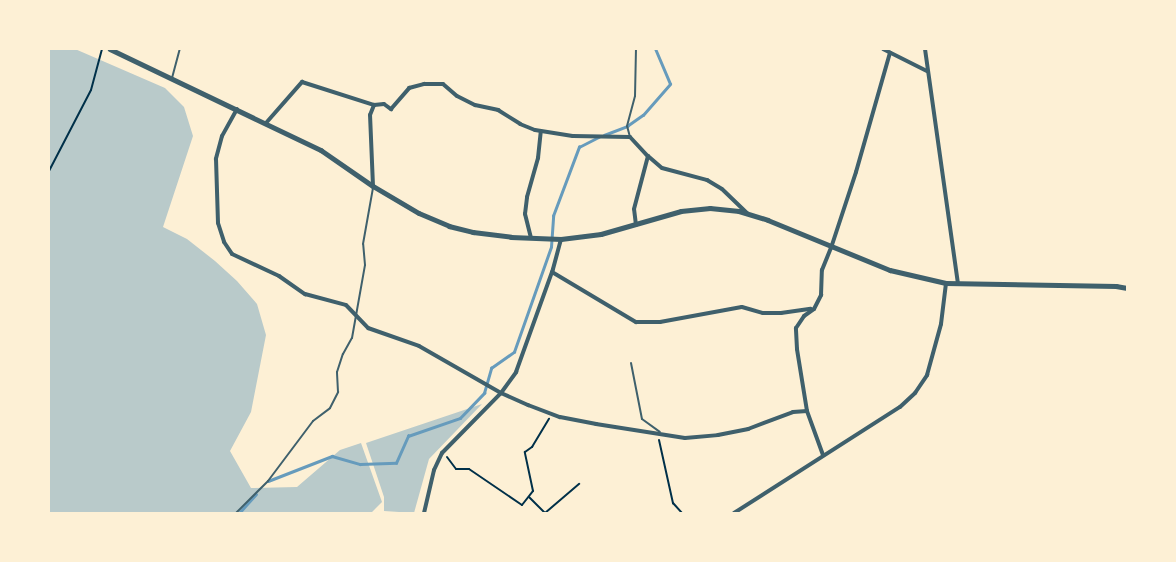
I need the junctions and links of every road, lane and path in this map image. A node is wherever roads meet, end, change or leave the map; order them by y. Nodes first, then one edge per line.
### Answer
1 (102, 49) edge
2 (110, 49) edge
3 (180, 49) edge
4 (636, 49) edge
5 (882, 49) edge
6 (925, 49) edge
7 (890, 53) junction
8 (927, 71) junction
9 (171, 80) junction
10 (374, 105) junction
11 (237, 109) junction
12 (266, 123) junction
13 (541, 131) junction
14 (630, 137) junction
15 (648, 156) junction
16 (49, 171) edge
17 (373, 186) junction
18 (749, 214) junction
19 (636, 225) junction
20 (531, 238) junction
21 (561, 239) junction
22 (831, 248) junction
23 (552, 272) junction
24 (946, 283) junction
25 (958, 284) junction
26 (1127, 288) edge
27 (814, 309) junction
28 (356, 315) junction
29 (631, 363) dead end
30 (501, 393) junction
31 (807, 411) junction
32 (552, 414) junction
33 (658, 435) junction
34 (665, 436) junction
35 (443, 450) junction
36 (823, 455) junction
37 (578, 484) dead end
38 (529, 497) junction
39 (236, 513) edge
40 (424, 513) edge
41 (682, 513) edge
42 (734, 513) edge

1 - 16 path
2 - 9 street
3 - 9 lane
4 - 14 lane
5 - 7 street
6 - 8 street
7 - 8 street
7 - 22 street
8 - 25 street
9 - 11 street
10 - 12 street
10 - 13 street
10 - 17 street
11 - 12 street
11 - 28 street
12 - 17 street
13 - 14 street
13 - 20 street
14 - 15 street
15 - 18 street
15 - 19 street
17 - 20 street
17 - 28 lane
18 - 19 street
18 - 22 street
19 - 21 street
20 - 21 street
21 - 23 street
22 - 24 street
22 - 27 street
23 - 27 street
23 - 30 street
24 - 25 street
24 - 36 street
25 - 26 street
27 - 31 street
28 - 30 street
28 - 39 lane
29 - 34 lane
30 - 32 street
30 - 35 street
31 - 34 street
31 - 36 street
32 - 33 street
32 - 38 path
33 - 34 street
33 - 41 path
35 - 38 path
35 - 40 street
36 - 42 street
37 - 38 path

